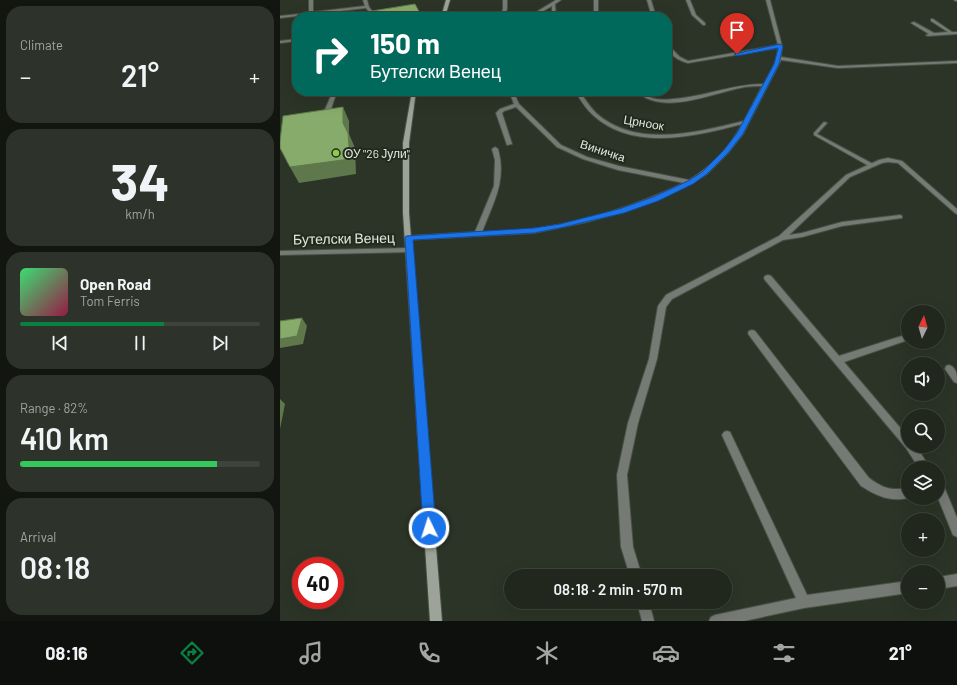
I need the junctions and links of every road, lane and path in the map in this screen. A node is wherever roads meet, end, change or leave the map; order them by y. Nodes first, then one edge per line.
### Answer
1 (311, 0) edge
2 (365, 0) edge
3 (448, 0) edge
4 (505, 0) edge
5 (559, 0) edge
6 (596, 0) edge
7 (649, 0) edge
8 (688, 0) edge
9 (768, 0) edge
10 (554, 4) junction
11 (367, 7) junction
12 (311, 12) edge
13 (327, 12) edge
14 (371, 12) edge
15 (444, 12) edge
16 (504, 12) edge
17 (539, 12) edge
18 (554, 12) edge
19 (596, 12) edge
20 (653, 12) edge
21 (292, 16) edge
22 (280, 18) edge
23 (932, 20) dead end
24 (913, 23) dead end
25 (704, 24) dead end
26 (951, 33) junction
27 (957, 33) edge
28 (292, 41) edge
29 (280, 42) edge
30 (780, 46) junction
31 (672, 52) edge
32 (779, 58) junction
33 (957, 62) edge
34 (766, 85) junction
35 (333, 96) edge
36 (413, 96) edge
37 (513, 96) edge
38 (581, 96) edge
39 (645, 96) edge
40 (516, 105) junction
41 (327, 112) edge
42 (746, 122) junction
43 (825, 123) dead end
44 (509, 144) dead end
45 (496, 149) dead end
46 (871, 165) junction
47 (690, 182) junction
48 (957, 212) edge
49 (900, 217) dead end
50 (478, 233) junction
51 (408, 238) junction
52 (781, 238) junction
53 (408, 250) junction
54 (280, 253) edge
55 (768, 278) dead end
56 (752, 333) dead end
57 (901, 339) edge
58 (838, 360) junction
59 (948, 369) dead end
60 (957, 379) edge
61 (726, 435) dead end
62 (901, 435) edge
63 (901, 494) edge
64 (945, 503) edge
65 (957, 530) edge
66 (634, 569) edge
67 (957, 580) edge
68 (945, 582) edge
69 (901, 588) edge
70 (804, 602) junction
71 (645, 609) edge
72 (436, 621) edge
73 (648, 621) edge
74 (718, 621) edge

1 - 12 street
2 - 11 street
3 - 15 street
4 - 16 street
5 - 10 street
6 - 19 street
7 - 20 street
8 - 25 street
9 - 30 street, Бутелски Венец
10 - 17 street
10 - 18 street
11 - 13 street
11 - 14 street
21 - 22 street
23 - 26 street
24 - 26 street
26 - 27 street
28 - 29 street
30 - 31 street
30 - 32 street, Бутелски Венец
32 - 33 street
32 - 34 street, Бутелски Венец
34 - 39 street
34 - 42 street, Бутелски Венец
35 - 41 street
36 - 51 street
37 - 40 street, Виничка
38 - 42 street, Црноок
40 - 44 street
40 - 47 street, Виничка
42 - 47 street, Бутелски Венец
43 - 46 lane
45 - 50 street
46 - 48 street
46 - 52 street
47 - 50 street, Бутелски Венец
49 - 52 street
50 - 51 street, Бутелски Венец
51 - 53 street
52 - 66 street
53 - 54 street, Бутелски Венец
53 - 72 street
55 - 58 street
56 - 63 street
57 - 58 street
58 - 62 street
59 - 60 street
61 - 70 street
64 - 65 street
67 - 68 street
69 - 70 street
70 - 74 street
71 - 73 street

